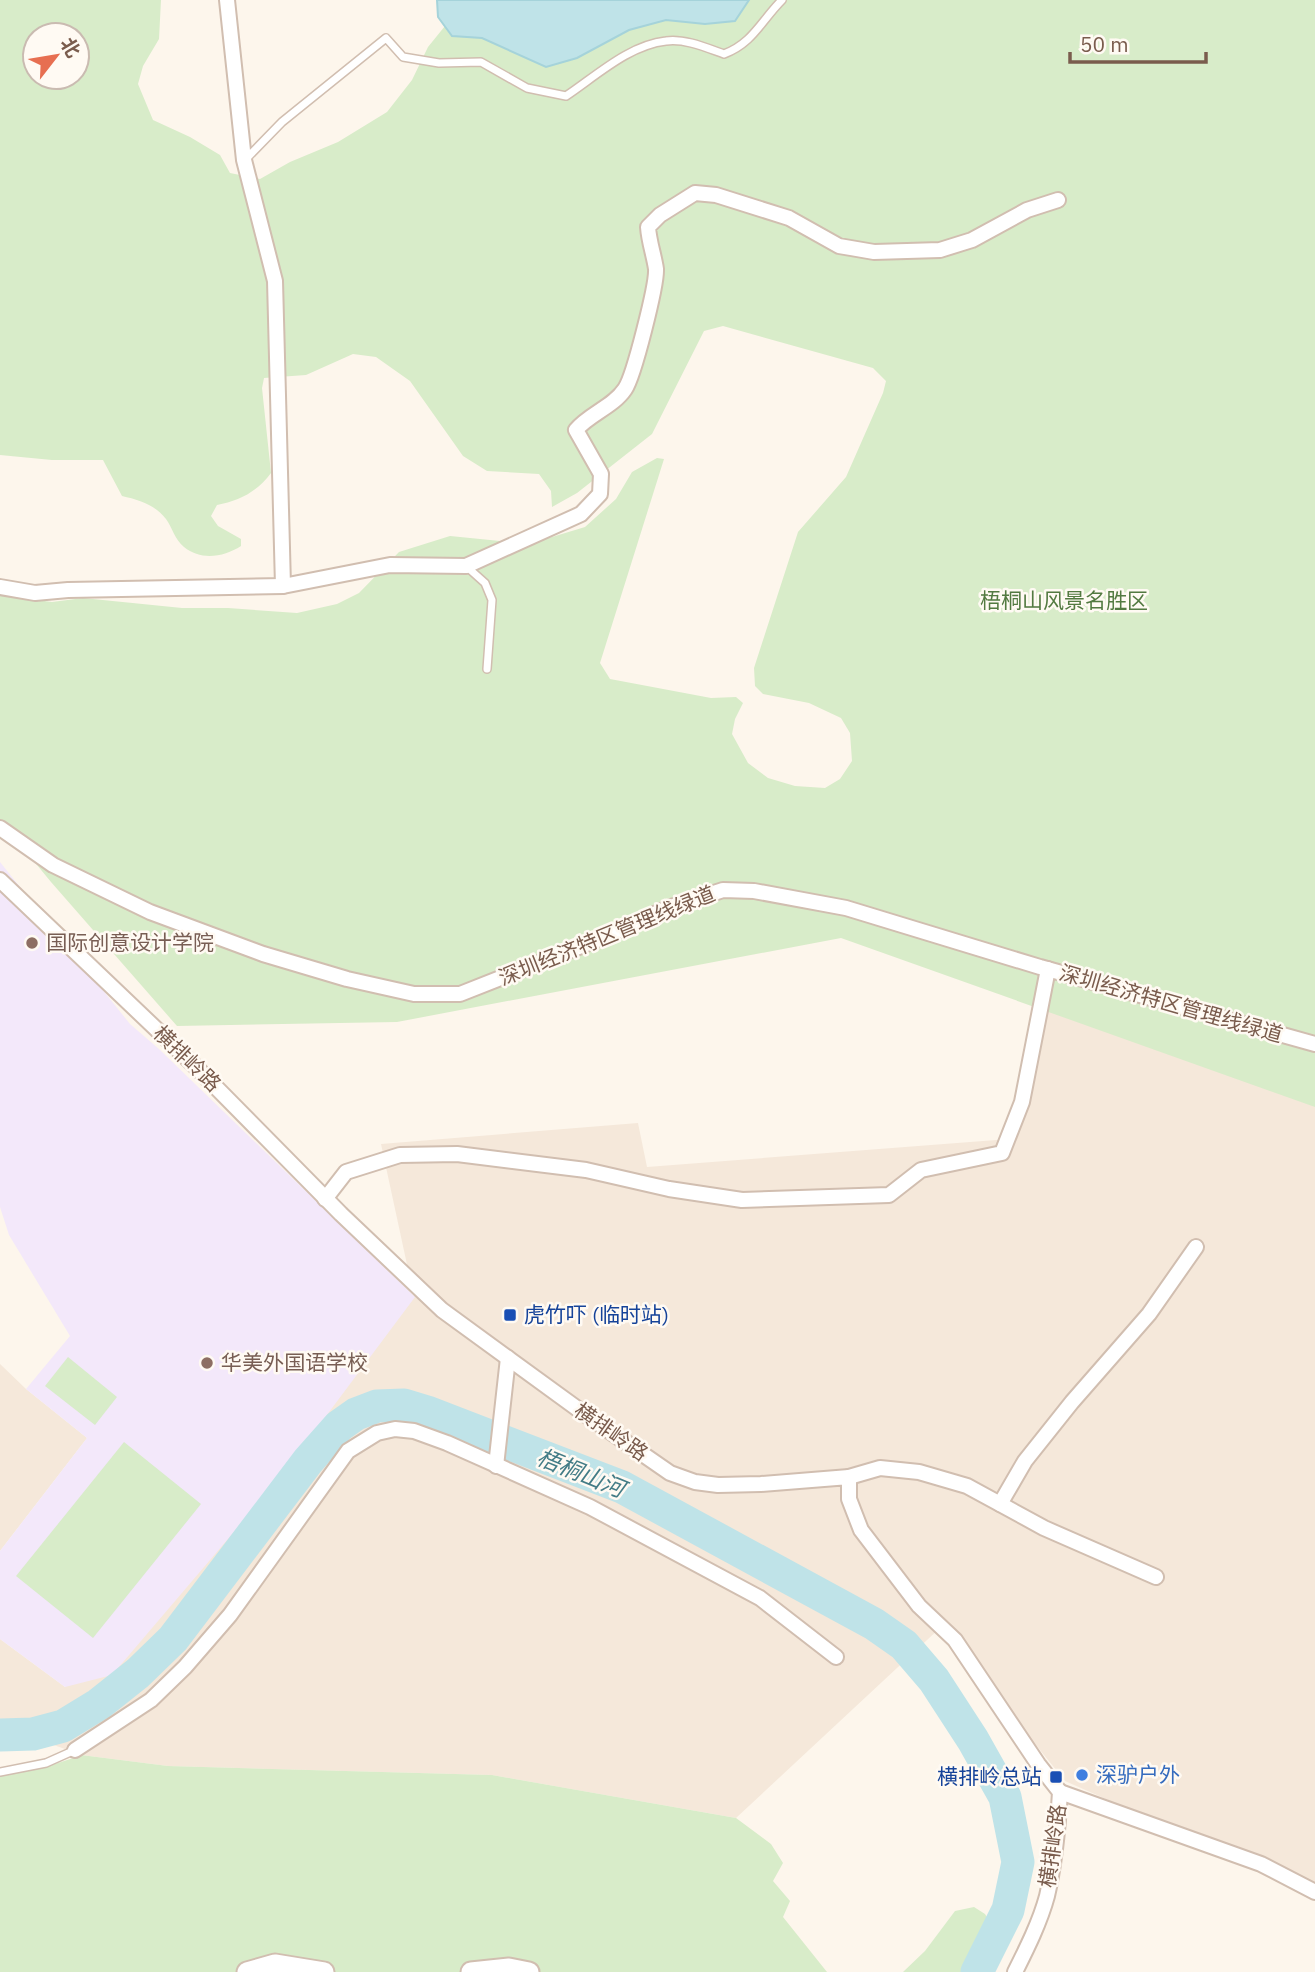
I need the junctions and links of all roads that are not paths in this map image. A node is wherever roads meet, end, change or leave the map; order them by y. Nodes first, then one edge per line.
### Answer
1 (227, 0) edge
2 (782, 0) edge
3 (244, 160) junction
4 (1058, 200) dead end
5 (466, 566) junction
6 (283, 586) junction
7 (0, 587) edge
8 (487, 669) dead end
9 (0, 828) edge
10 (0, 880) edge
11 (1048, 969) junction
12 (1315, 1044) edge
13 (326, 1199) junction
14 (1196, 1247) dead end
15 (508, 1358) junction
16 (496, 1466) junction
17 (849, 1476) junction
18 (1000, 1504) junction
19 (1156, 1577) dead end
20 (835, 1657) dead end
21 (75, 1750) joint
22 (0, 1772) edge
23 (1060, 1792) junction
24 (1315, 1892) edge
25 (247, 1972) edge
26 (324, 1972) edge
27 (471, 1972) edge
28 (529, 1972) edge
29 (1015, 1972) edge

1 - 3 street
2 - 3 lane
3 - 6 street
4 - 5 street
5 - 6 street
5 - 8 lane
6 - 7 street
9 - 11 street, 深圳经济特区管理线绿道
10 - 13 street, 横排岭路
11 - 12 street, 深圳经济特区管理线绿道
11 - 13 street
13 - 15 street, 横排岭路
14 - 18 street
15 - 16 street
15 - 17 street, 横排岭路
16 - 20 street
16 - 21 street
17 - 18 street
17 - 23 street, 横排岭路
18 - 19 street
21 - 22 lane
23 - 24 street
23 - 29 street, 横排岭路
25 - 26 street
27 - 28 street

